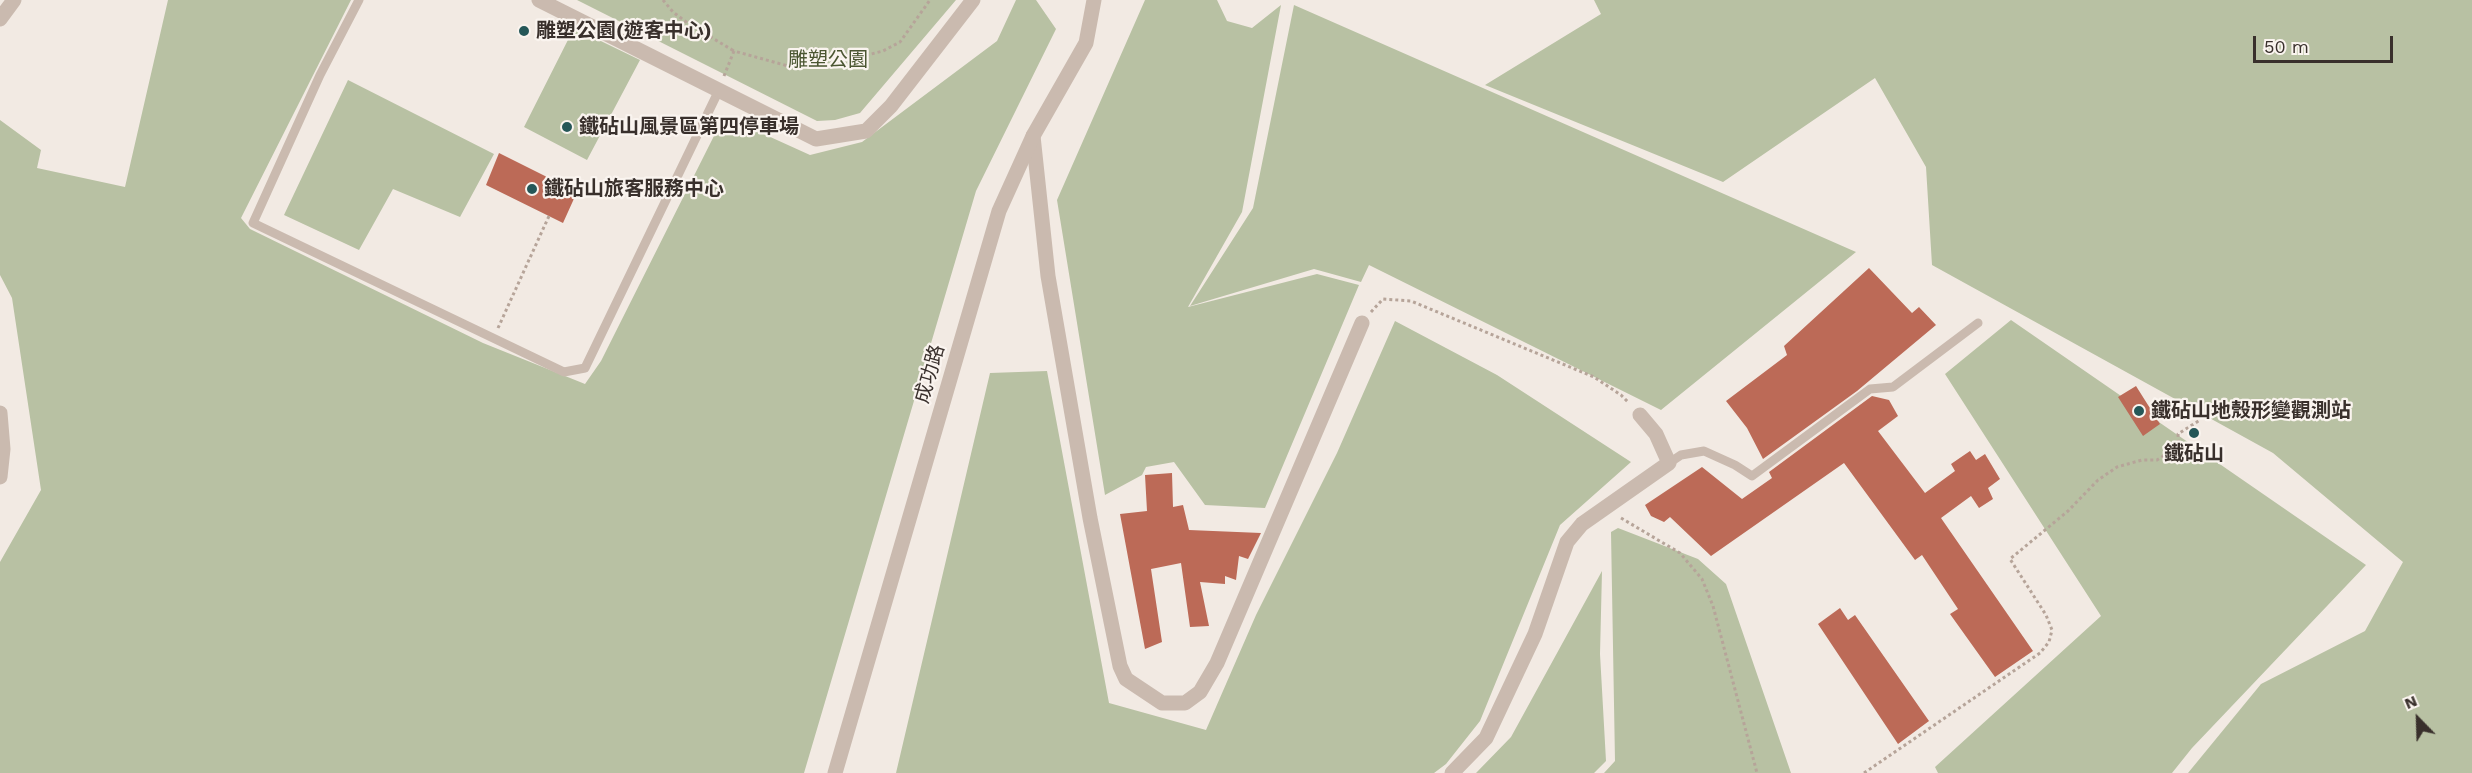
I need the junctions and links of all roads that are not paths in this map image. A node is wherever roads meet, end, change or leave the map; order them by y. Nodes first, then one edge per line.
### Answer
1 (14, 0) edge
2 (359, 0) edge
3 (539, 0) edge
4 (974, 0) edge
5 (1094, 0) edge
6 (0, 19) edge
7 (719, 90) junction
8 (1033, 136) junction
9 (1362, 323) road end
10 (1978, 323) dead end
11 (0, 413) edge
12 (1640, 415) road end
13 (1669, 463) junction
14 (0, 477) edge
15 (835, 773) edge
16 (1452, 773) edge

1 - 6 street
2 - 7 lane
3 - 7 street
4 - 7 street
5 - 8 street, 成功路
8 - 9 street
8 - 15 street, 成功路
10 - 13 lane
11 - 14 street
12 - 13 street
13 - 16 street

